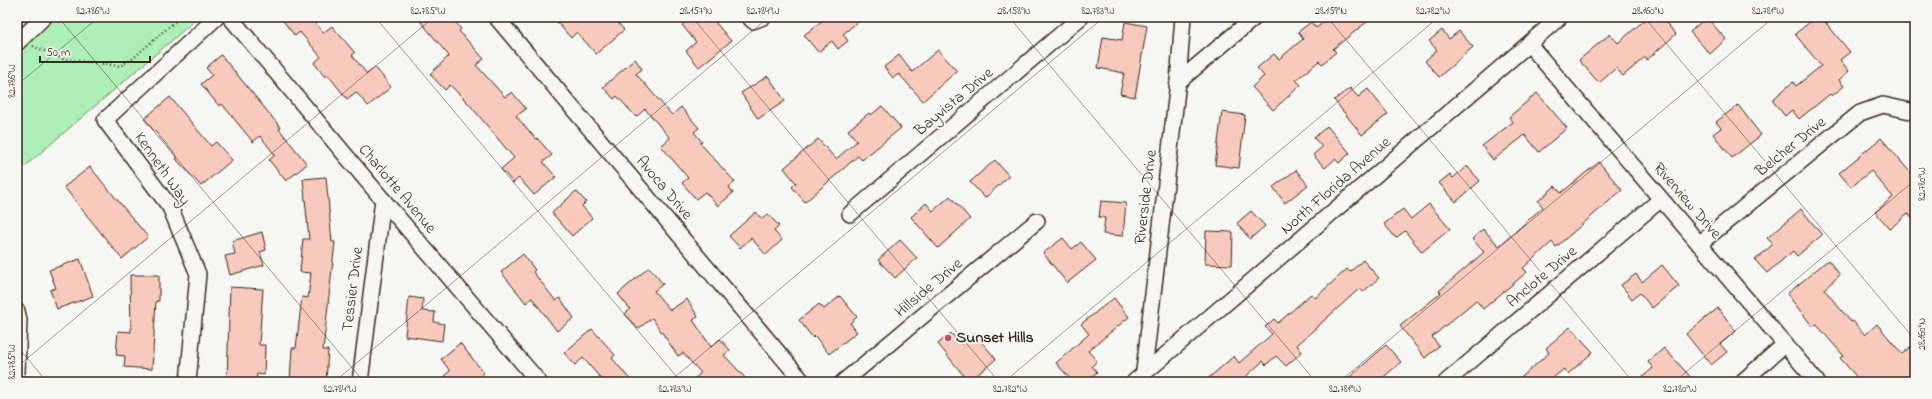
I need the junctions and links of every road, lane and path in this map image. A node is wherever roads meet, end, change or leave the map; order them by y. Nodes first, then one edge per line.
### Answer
1 (44, 17) edge
2 (180, 17) edge
3 (217, 17) edge
4 (230, 17) edge
5 (496, 17) edge
6 (749, 17) edge
7 (763, 17) edge
8 (1081, 17) edge
9 (1183, 17) edge
10 (1255, 17) edge
11 (1560, 17) edge
12 (18, 41) edge
13 (1529, 44) junction
14 (1178, 82) junction
15 (1915, 112) edge
16 (1661, 199) junction
17 (382, 200) junction
18 (850, 214) dead end
19 (1037, 221) dead end
20 (1699, 244) junction
21 (17, 311) edge
22 (1785, 344) junction
23 (17, 372) edge
24 (1140, 379) edge
25 (188, 382) edge
26 (360, 382) edge
27 (539, 382) edge
28 (803, 382) edge
29 (843, 382) edge
30 (1446, 382) edge
31 (1742, 382) edge
32 (1817, 382) edge

1 - 12 street
2 - 12 path
3 - 25 street, Kenneth Way
4 - 17 street, Charlotte Avenue
5 - 28 street, Avoca Drive
6 - 7 street
8 - 18 street, Bayvista Drive
9 - 14 street, Riverside Drive
10 - 14 street
11 - 13 street, North Florida Avenue
13 - 16 street, Riverview Drive
13 - 24 street, North Florida Avenue
14 - 24 street, Riverside Drive
15 - 20 street, Belcher Drive
16 - 20 street, Riverview Drive
16 - 30 street, Anclote Drive
17 - 26 street, Tessier Drive
17 - 27 street, Charlotte Avenue
19 - 29 street, Hillside Drive
20 - 22 street, Riverview Drive
21 - 23 street
22 - 31 street
22 - 32 street, Riverview Drive

